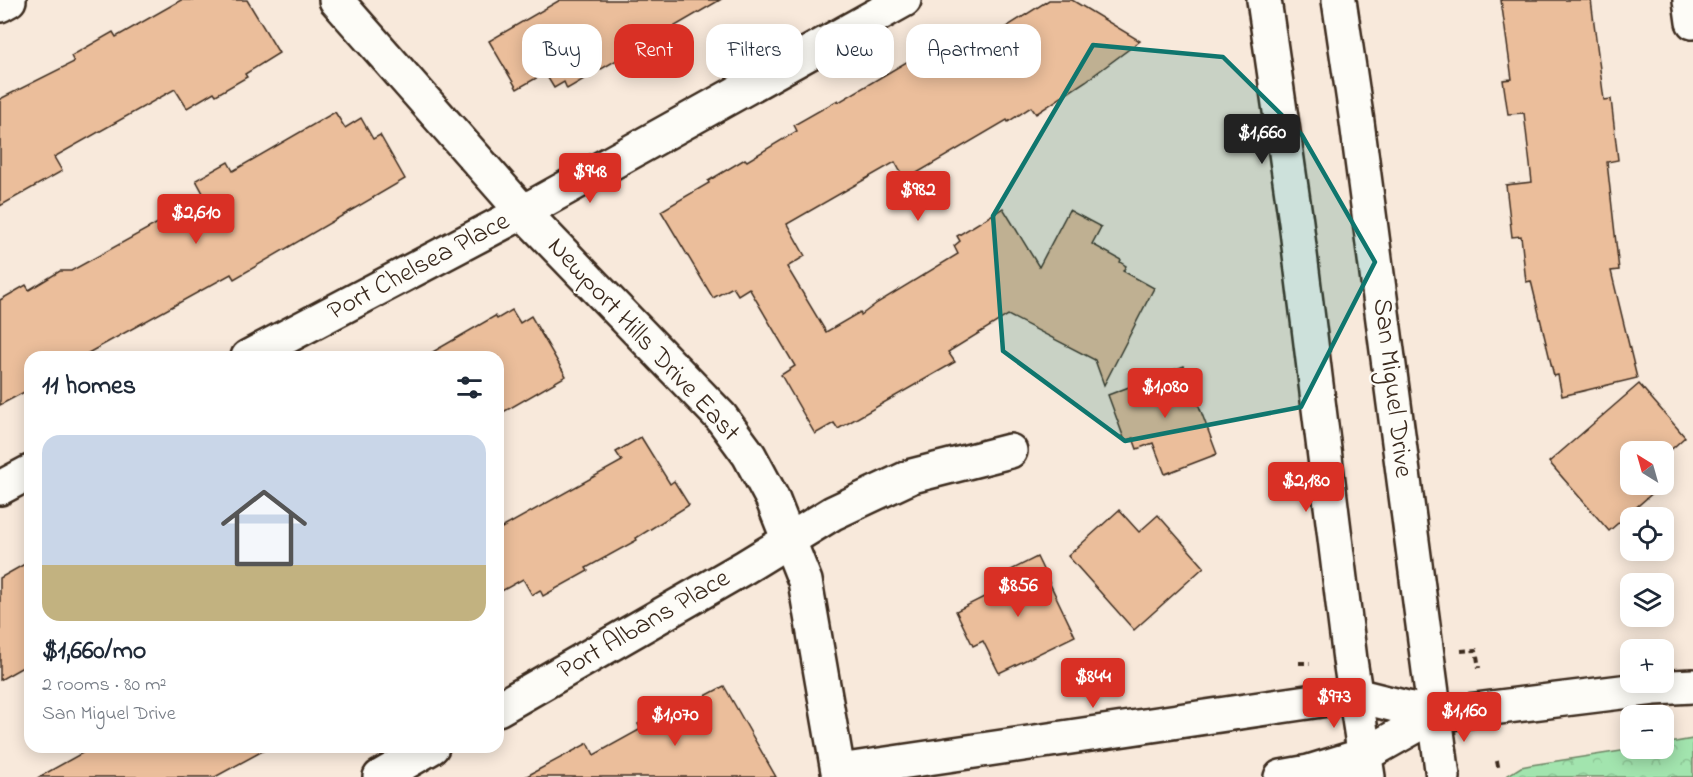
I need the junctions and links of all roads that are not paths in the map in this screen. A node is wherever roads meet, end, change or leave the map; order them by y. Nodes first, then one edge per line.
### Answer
1 (9, 0) edge
2 (336, 0) edge
3 (904, 0) edge
4 (1264, 0) edge
5 (1339, 0) edge
6 (1690, 0) edge
7 (0, 5) edge
8 (1693, 22) edge
9 (523, 212) junction
10 (259, 351) edge
11 (1010, 451) dead end
12 (24, 475) edge
13 (0, 488) edge
14 (790, 539) junction
15 (1693, 686) edge
16 (1355, 695) junction
17 (504, 706) edge
18 (1435, 716) junction
19 (422, 753) edge
20 (1366, 766) edge
21 (839, 774) edge
22 (380, 777) edge
23 (1281, 777) edge
24 (1443, 777) edge

1 - 7 street
2 - 9 street, Newport Hills Drive East
3 - 9 street, Port Chelsea Place
4 - 16 street
5 - 18 street, San Miguel Drive
6 - 8 street
9 - 10 street, Port Chelsea Place
9 - 14 street, Newport Hills Drive East
11 - 14 street, Port Albans Place
12 - 13 street
14 - 17 street, Port Albans Place
14 - 21 street, Newport Hills Drive East
15 - 18 street
16 - 18 street
16 - 20 street
16 - 21 street
18 - 20 street
18 - 24 street, San Miguel Drive
19 - 22 street
20 - 23 street

